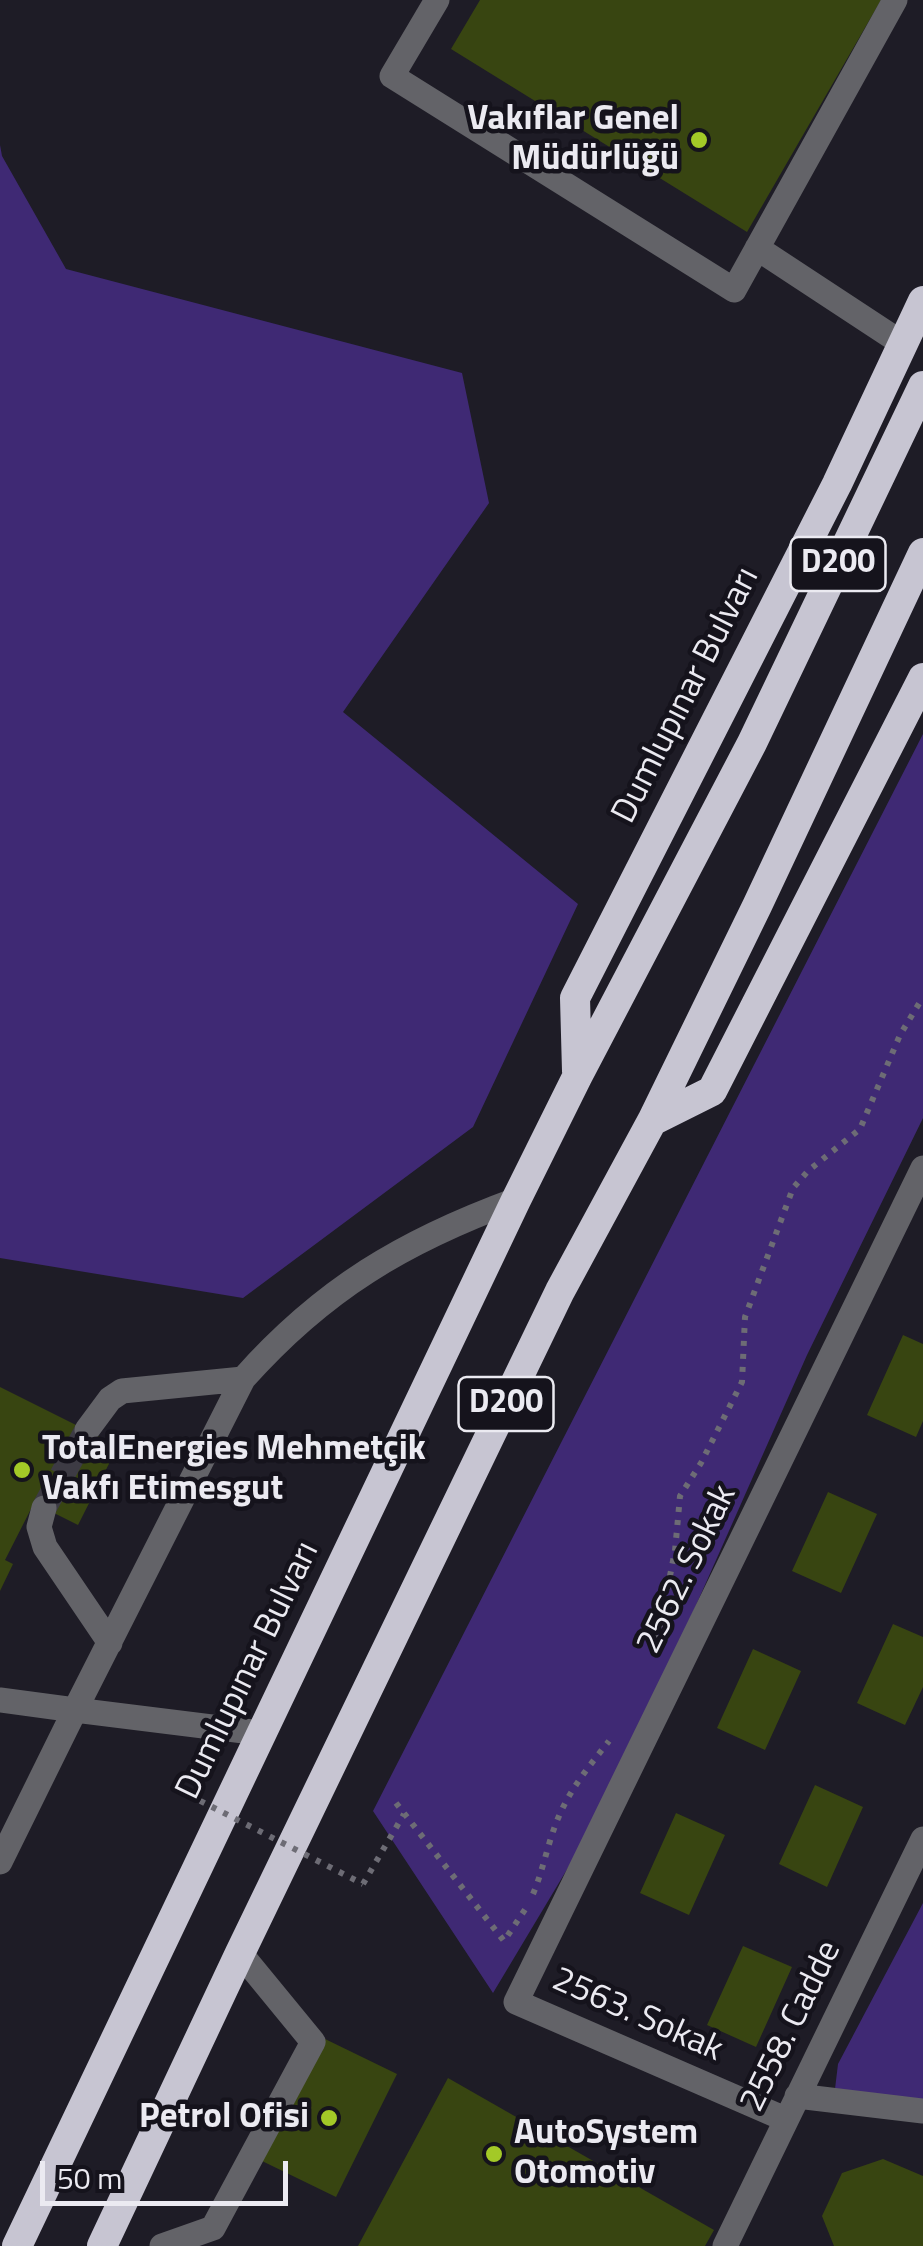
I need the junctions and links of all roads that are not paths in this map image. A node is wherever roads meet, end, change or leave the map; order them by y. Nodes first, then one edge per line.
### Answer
1 (437, 0) edge
2 (895, 0) edge
3 (757, 248) junction
4 (923, 301) edge
5 (903, 344) junction
6 (923, 386) edge
7 (923, 554) edge
8 (923, 678) edge
9 (577, 1077) junction
10 (652, 1121) junction
11 (923, 1168) edge
12 (516, 1200) junction
13 (243, 1380) junction
14 (87, 1430) tunnel mouth
15 (44, 1508) tunnel mouth
16 (110, 1643) junction
17 (0, 1700) edge
18 (75, 1710) junction
19 (260, 1733) junction
20 (923, 1839) edge
21 (0, 1862) edge
22 (240, 1953) junction
23 (516, 2002) joint
24 (791, 2107) junction
25 (923, 2111) edge
26 (17, 2246) edge
27 (102, 2246) edge
28 (162, 2246) edge
29 (724, 2246) edge

1 - 3 street
2 - 3 street
3 - 5 street
4 - 5 highway, Dumlupınar Bulvarı
5 - 9 highway, Dumlupınar Bulvarı
6 - 9 highway, Dumlupınar Bulvarı / D200
7 - 10 highway, D200
8 - 10 highway
9 - 12 highway, Dumlupınar Bulvarı / D200
10 - 22 highway, D200
11 - 23 street, 2562. Sokak
12 - 13 street
12 - 19 highway, Dumlupınar Bulvarı / D200
13 - 14 street
13 - 16 street
15 - 16 street
16 - 18 street
17 - 18 street
18 - 19 street
18 - 21 street
19 - 26 highway, Dumlupınar Bulvarı / D200
20 - 24 street, 2558. Cadde
22 - 27 highway, D200
22 - 28 street
23 - 24 street, 2563. Sokak
24 - 25 street, 2563. Sokak
24 - 29 street, 2558. Cadde

